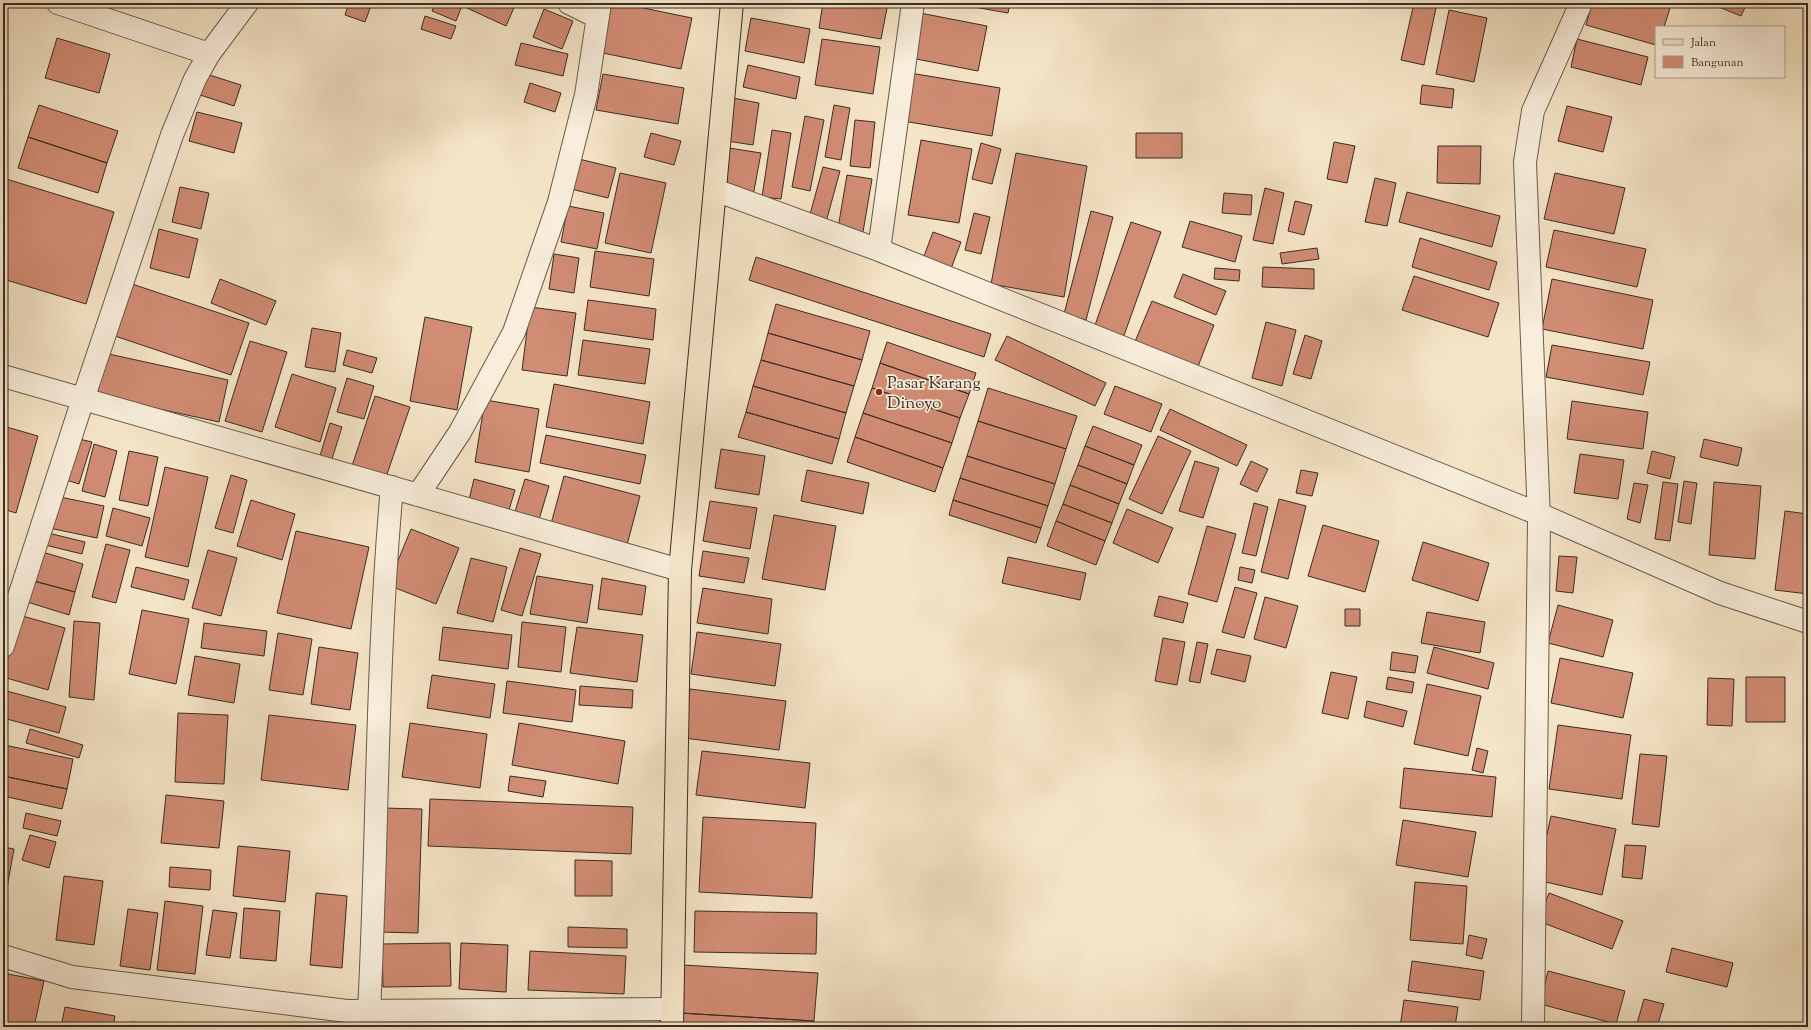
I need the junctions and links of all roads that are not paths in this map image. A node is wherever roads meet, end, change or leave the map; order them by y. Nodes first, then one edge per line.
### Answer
1 (58, 3) edge
2 (247, 3) edge
3 (569, 3) edge
4 (732, 3) edge
5 (913, 3) edge
6 (1581, 3) edge
7 (599, 10) edge
8 (209, 54) junction
9 (715, 190) junction
10 (879, 250) junction
11 (3, 376) edge
12 (83, 399) junction
13 (392, 487) junction
14 (418, 495) junction
15 (1539, 514) junction
16 (680, 570) junction
17 (1808, 622) edge
18 (3, 646) edge
19 (3, 956) edge
20 (369, 1012) junction
21 (672, 1018) edge
22 (1533, 1027) edge

1 - 8 street
2 - 8 street
3 - 7 street
4 - 9 main road
5 - 10 street
6 - 15 street
7 - 14 street
8 - 12 street
9 - 10 street
9 - 16 main road
10 - 15 street
11 - 12 street
12 - 13 street
12 - 18 street
13 - 14 street
13 - 20 street
14 - 16 street
15 - 17 street
15 - 22 street
16 - 21 main road
19 - 20 street
20 - 21 street

